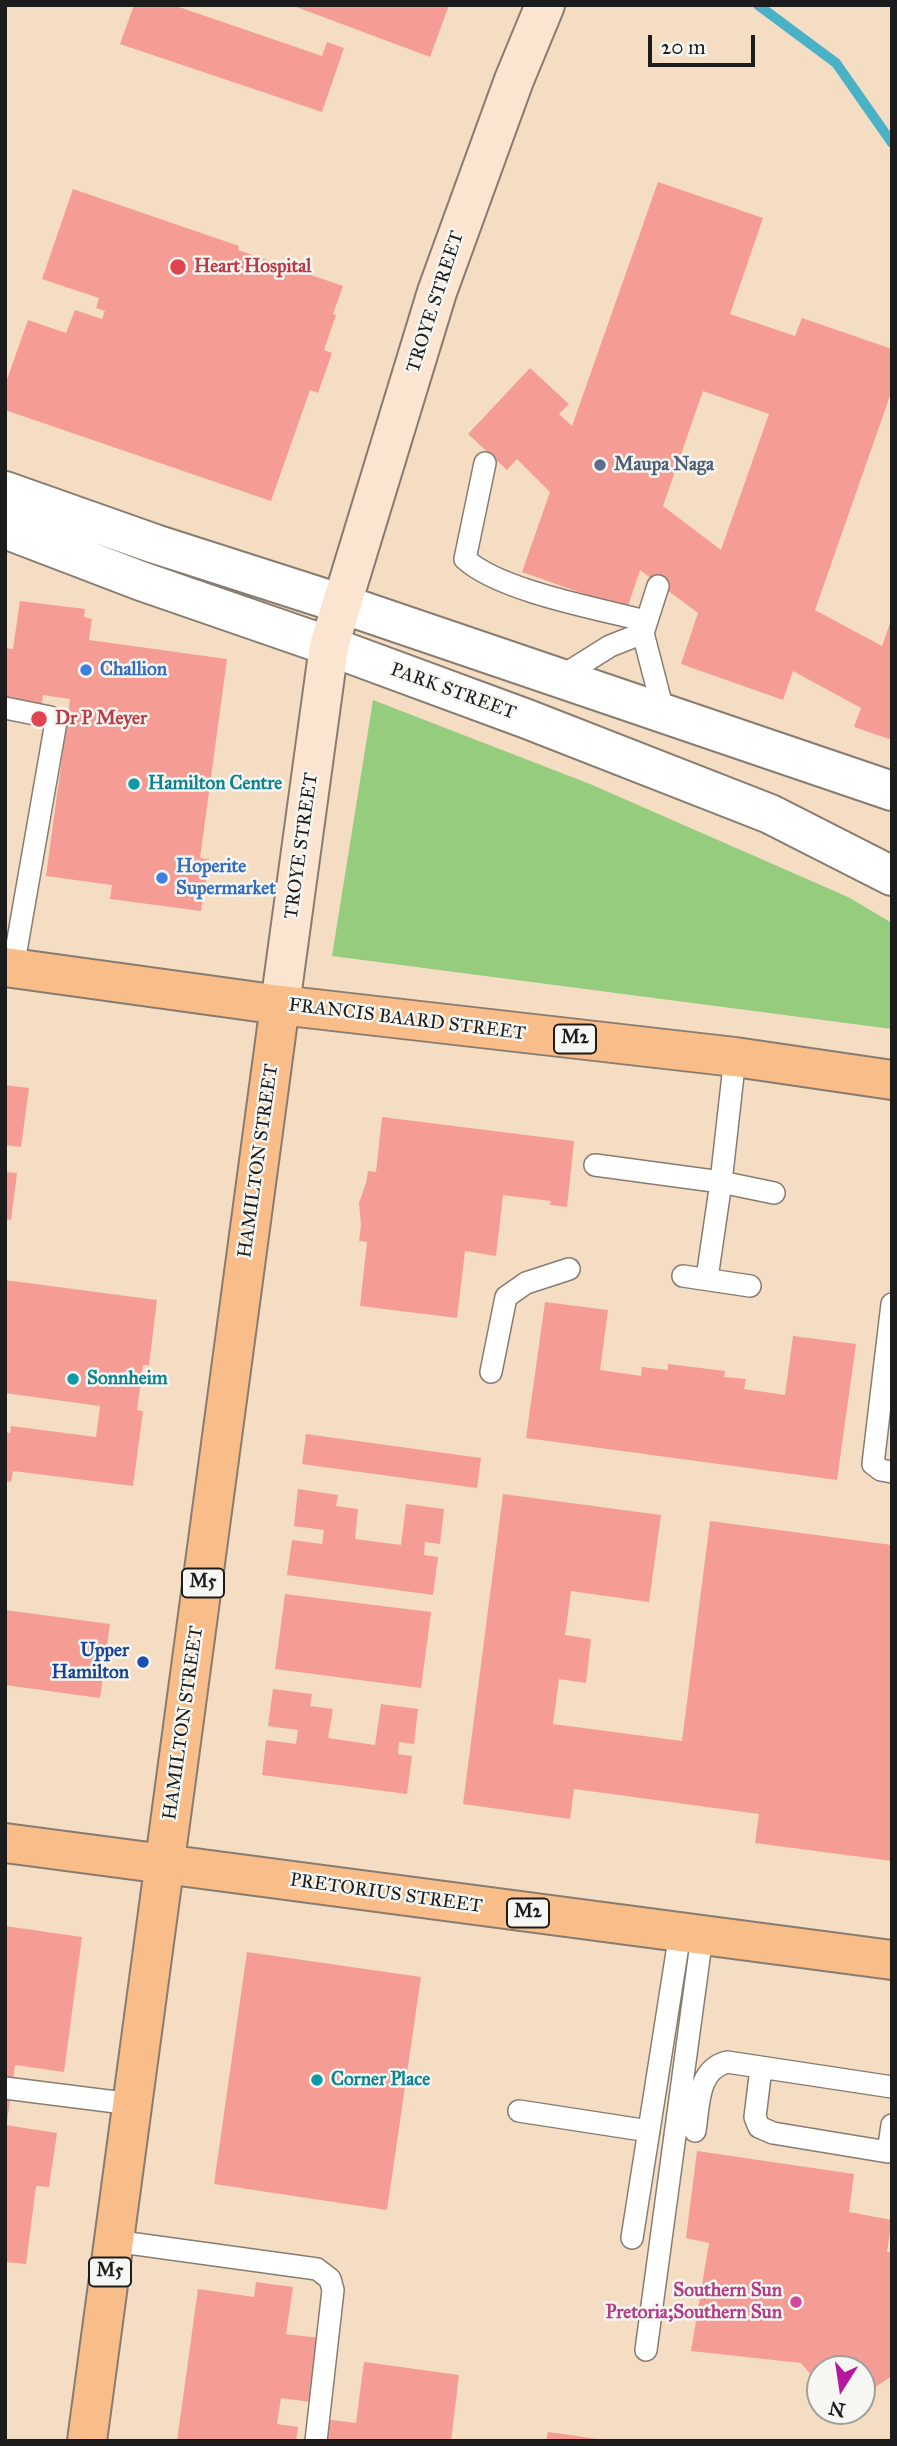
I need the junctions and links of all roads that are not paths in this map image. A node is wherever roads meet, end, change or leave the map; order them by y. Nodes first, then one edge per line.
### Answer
1 (545, 5) edge
2 (485, 463) dead end
3 (5, 491) edge
4 (5, 529) edge
5 (658, 586) dead end
6 (342, 604) junction
7 (644, 627) junction
8 (329, 646) junction
9 (559, 678) junction
10 (5, 708) edge
11 (664, 714) junction
12 (892, 791) edge
13 (892, 876) edge
14 (9, 967) edge
15 (281, 1005) junction
16 (735, 1057) junction
17 (892, 1080) edge
18 (595, 1165) dead end
19 (721, 1182) junction
20 (774, 1194) dead end
21 (569, 1269) dead end
22 (683, 1276) dead end
23 (707, 1278) junction
24 (750, 1286) dead end
25 (892, 1304) edge
26 (491, 1372) dead end
27 (892, 1472) edge
28 (5, 1843) edge
29 (165, 1864) junction
30 (691, 1934) junction
31 (892, 1961) edge
32 (761, 2067) junction
33 (892, 2087) edge
34 (5, 2088) edge
35 (132, 2104) junction
36 (519, 2111) dead end
37 (892, 2125) edge
38 (649, 2131) junction
39 (695, 2131) dead end
40 (890, 2152) edge
41 (632, 2238) dead end
42 (114, 2241) junction
43 (646, 2350) dead end
44 (87, 2441) edge
45 (316, 2441) edge

1 - 6 main road, TROYE STREET / M5
2 - 7 lane
3 - 6 street
4 - 8 street, PARK STREET
5 - 7 lane
6 - 8 main road, M5
6 - 9 street
7 - 9 lane
7 - 11 lane
8 - 13 street, PARK STREET
8 - 15 main road, TROYE STREET / M5
9 - 11 street
10 - 14 lane
11 - 12 street
14 - 15 main road, FRANCIS BAARD STREET / M2
15 - 16 main road, FRANCIS BAARD STREET / M2
15 - 29 main road, HAMILTON STREET / M5
16 - 17 main road, FRANCIS BAARD STREET / M2
16 - 19 lane
18 - 19 lane
19 - 20 lane
19 - 23 lane
21 - 26 lane
22 - 23 lane
23 - 24 lane
25 - 27 lane
28 - 29 main road, PRETORIUS STREET / M2
29 - 30 main road, PRETORIUS STREET / M2
29 - 35 main road, HAMILTON STREET / M5
30 - 31 main road, PRETORIUS STREET / M2
30 - 38 lane
30 - 43 lane
32 - 33 lane
32 - 39 lane
32 - 40 lane
34 - 35 lane
35 - 42 main road, HAMILTON STREET / M5
36 - 38 lane
37 - 40 lane
38 - 41 lane
42 - 44 main road, HAMILTON STREET / M5
42 - 45 lane

